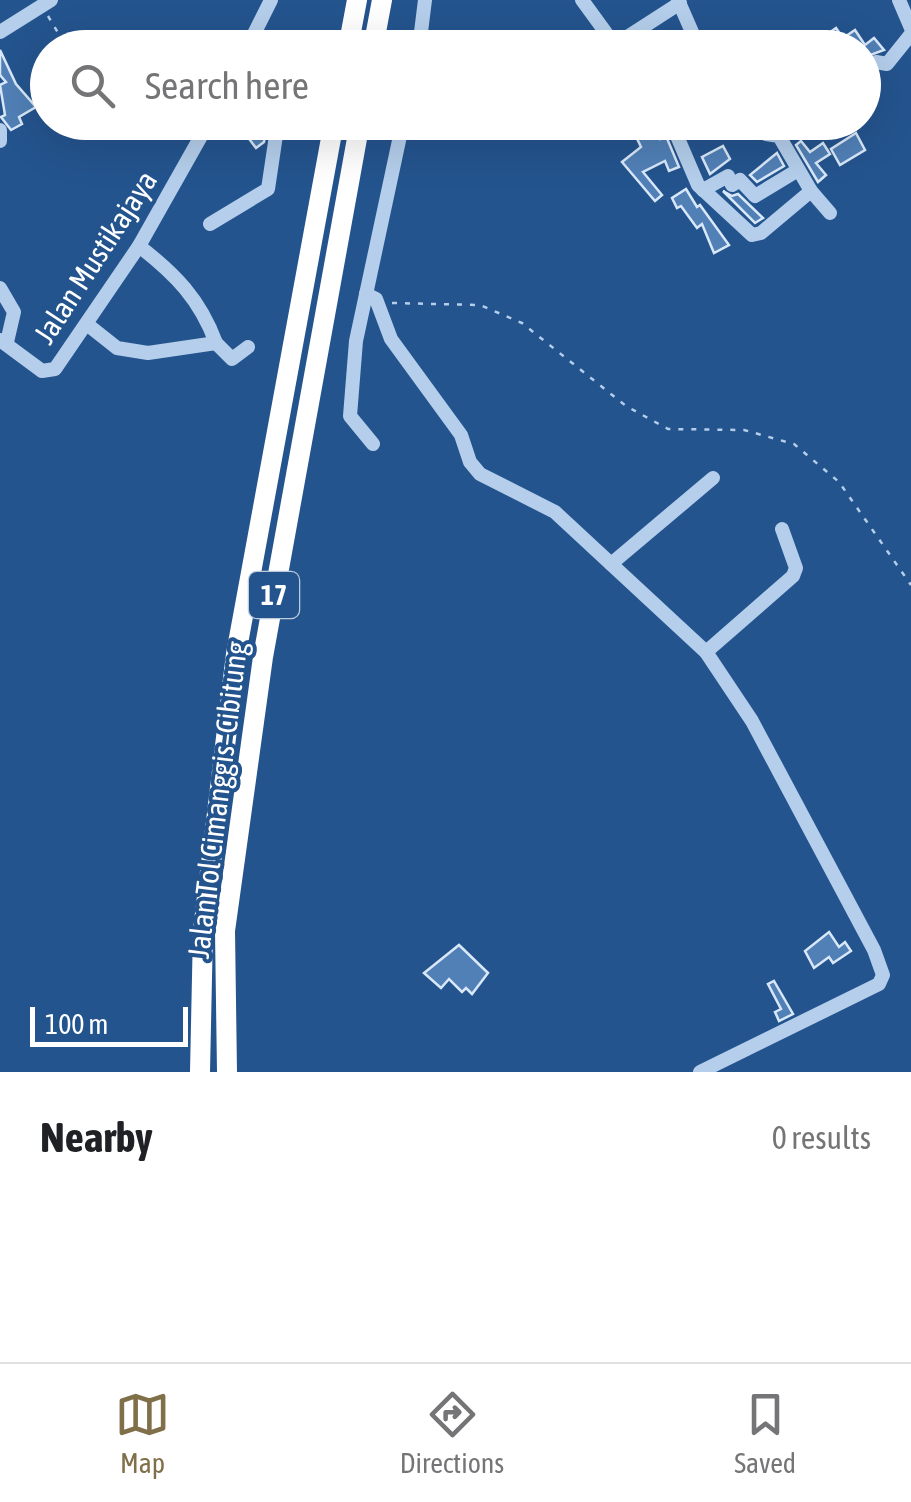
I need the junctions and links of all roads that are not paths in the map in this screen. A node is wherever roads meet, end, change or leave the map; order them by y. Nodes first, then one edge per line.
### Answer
1 (270, 0) edge
2 (357, 0) edge
3 (382, 0) edge
4 (425, 0) edge
5 (582, 0) edge
6 (899, 0) edge
7 (679, 2) edge
8 (46, 3) edge
9 (256, 30) edge
10 (351, 30) edge
11 (376, 30) edge
12 (421, 30) edge
13 (604, 30) edge
14 (639, 30) edge
15 (691, 30) edge
16 (911, 31) edge
17 (0, 32) edge
18 (881, 63) edge
19 (0, 130) edge
20 (199, 140) edge
21 (275, 140) edge
22 (331, 140) edge
23 (357, 140) edge
24 (400, 140) edge
25 (684, 140) edge
26 (781, 140) edge
27 (0, 142) edge
28 (798, 170) junction
29 (703, 190) junction
30 (810, 191) junction
31 (830, 213) dead end
32 (210, 224) dead end
33 (138, 246) junction
34 (0, 288) edge
35 (371, 297) junction
36 (88, 325) junction
37 (4, 341) edge
38 (216, 343) junction
39 (248, 347) dead end
40 (372, 444) dead end
41 (712, 478) dead end
42 (782, 529) dead end
43 (610, 564) junction
44 (706, 652) junction
45 (200, 1072) edge
46 (226, 1072) edge
47 (700, 1072) edge

1 - 9 street
2 - 10 highway
3 - 11 highway
4 - 12 street
5 - 13 street
6 - 16 street
7 - 14 street
7 - 15 street
8 - 17 street
16 - 18 street
19 - 27 street
20 - 33 street, Jalan Mustikajaya
21 - 32 street
22 - 45 highway, Jalan Tol Cimanggis–Cibitung / 17
23 - 46 highway, Jalan Tol Cimanggis–Cibitung / 17
24 - 35 street
25 - 29 street
26 - 28 street
28 - 29 street
28 - 30 street
29 - 30 street
30 - 31 street
33 - 36 street, Jalan Mustikajaya
33 - 38 street
34 - 37 street
35 - 40 street
35 - 43 street
36 - 37 street, Jalan Mustikajaya
36 - 38 street
38 - 39 street
41 - 43 street
42 - 44 street
43 - 44 street
44 - 47 street

